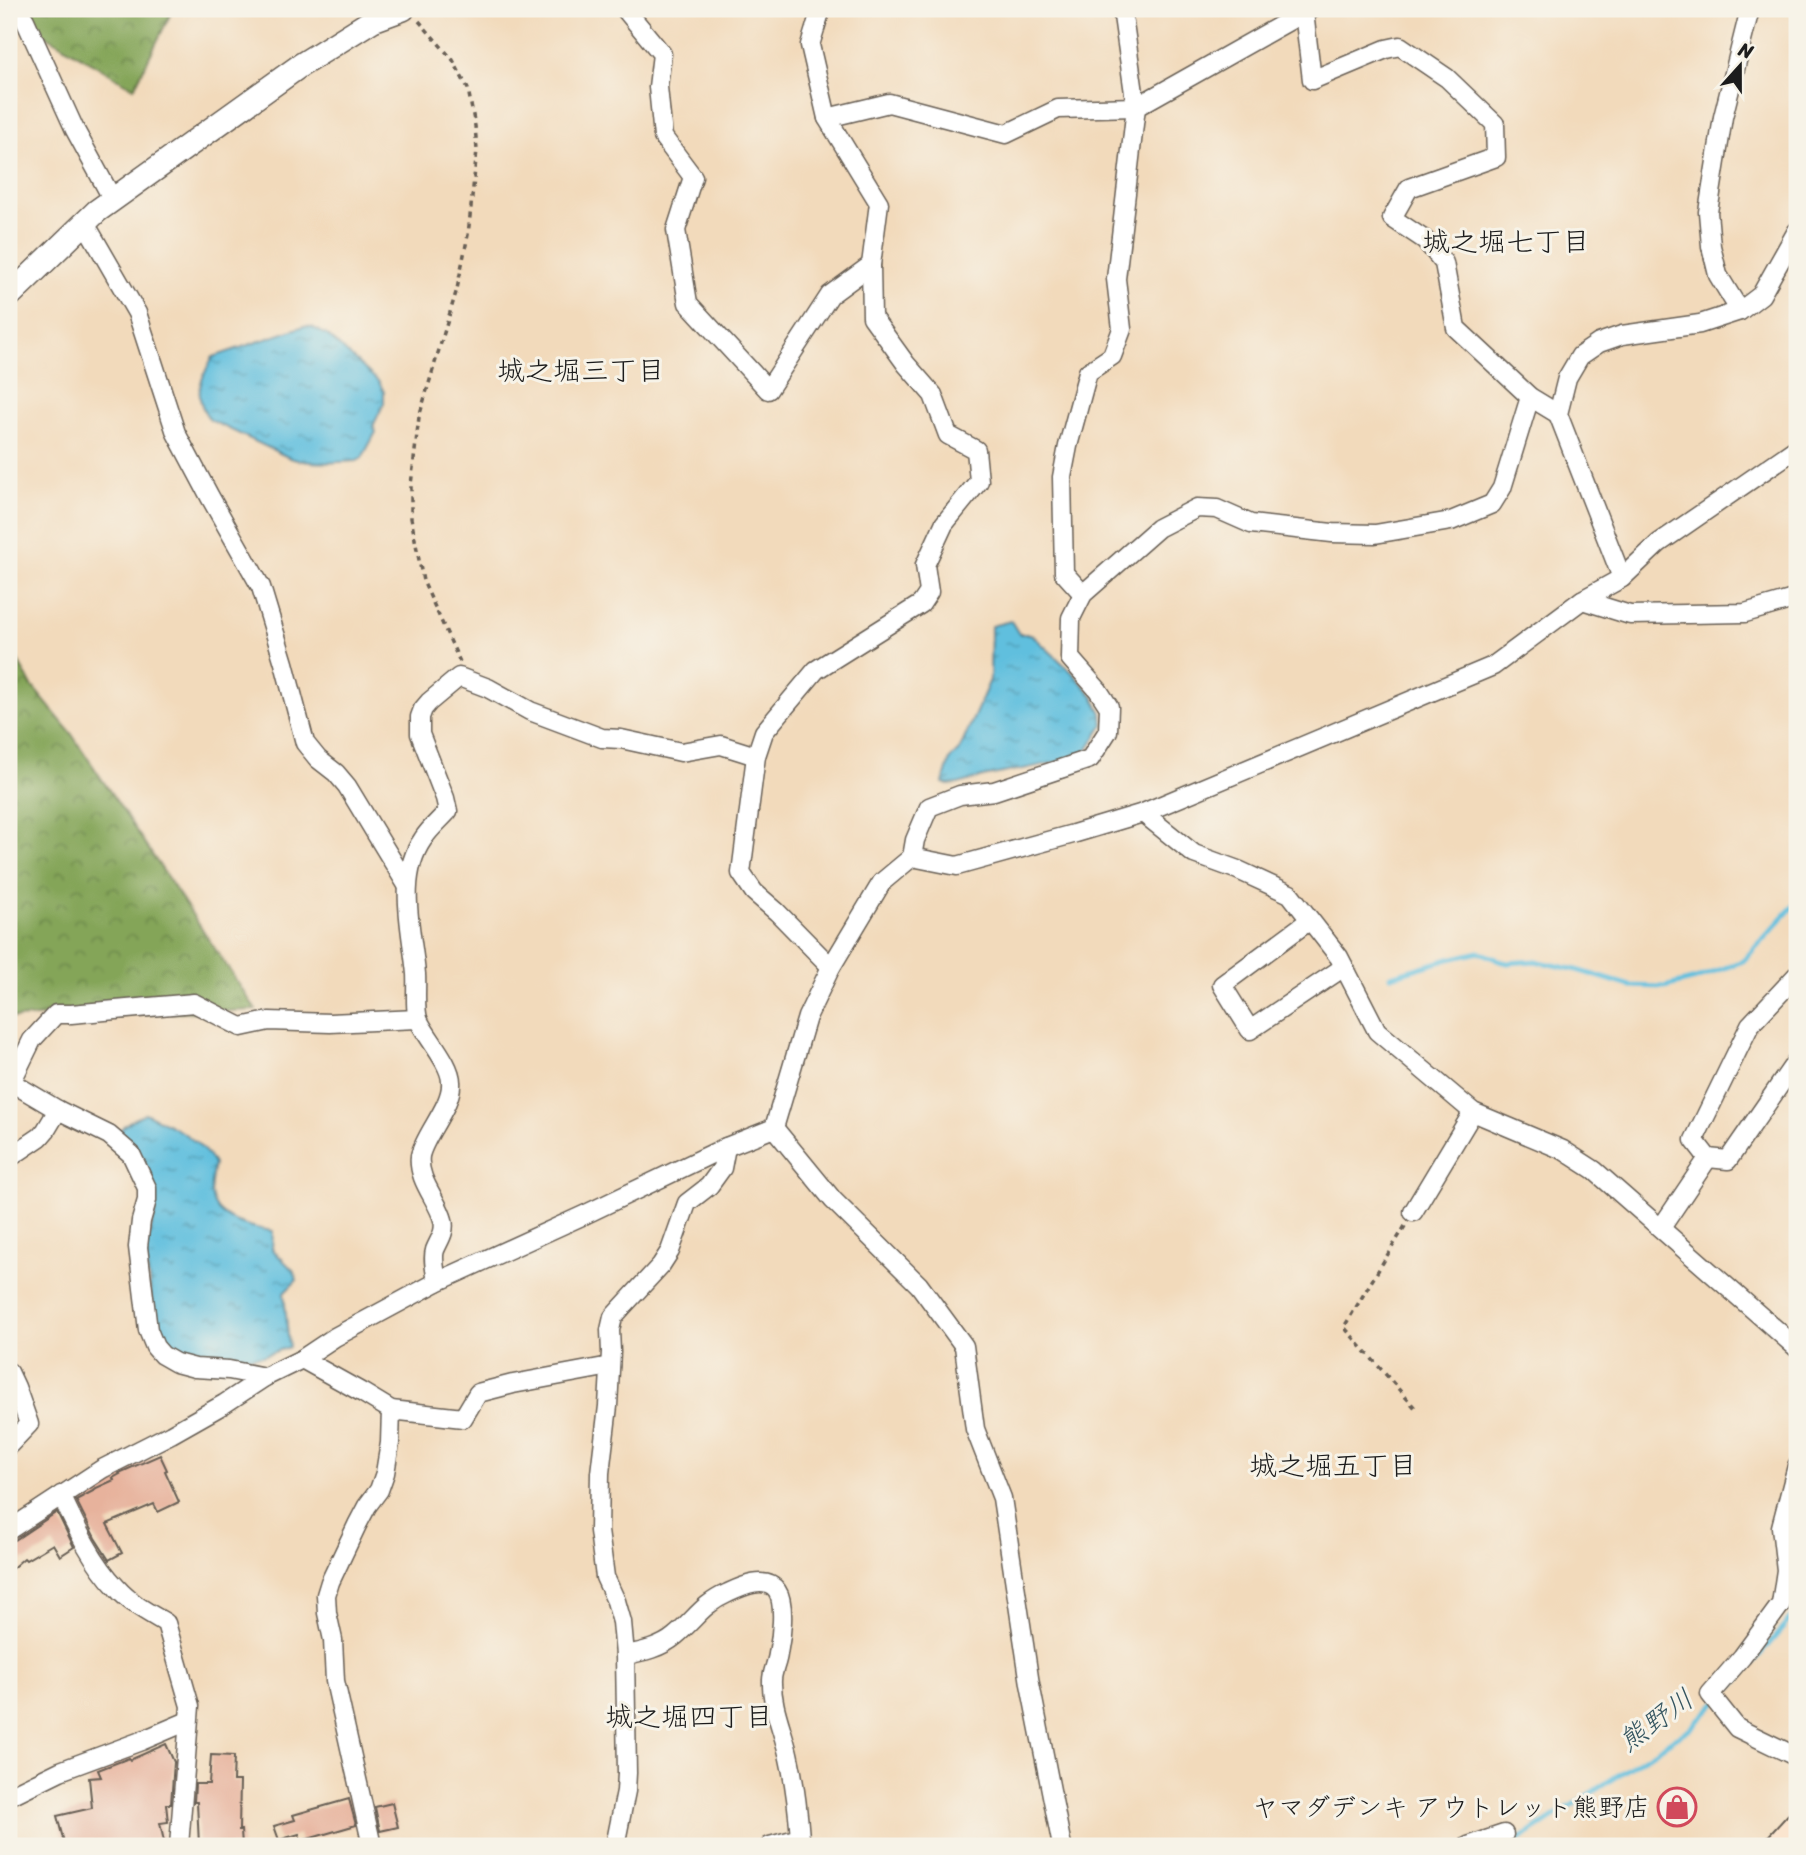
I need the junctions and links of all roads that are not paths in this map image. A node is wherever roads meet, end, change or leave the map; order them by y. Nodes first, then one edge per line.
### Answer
1 (17, 9) edge
2 (625, 9) edge
3 (821, 9) edge
4 (1122, 9) edge
5 (1750, 9) edge
6 (1307, 10) edge
7 (370, 14) edge
8 (410, 14) edge
9 (1136, 107) junction
10 (827, 118) junction
11 (113, 200) junction
12 (85, 223) junction
13 (1797, 231) edge
14 (871, 265) junction
15 (9, 296) edge
16 (1740, 311) junction
17 (1530, 397) junction
18 (1558, 414) junction
19 (1797, 448) edge
20 (1622, 578) junction
21 (1083, 594) junction
22 (1797, 598) edge
23 (1582, 600) junction
24 (755, 756) junction
25 (1143, 813) junction
26 (912, 857) junction
27 (407, 885) junction
28 (1310, 920) junction
29 (831, 967) junction
30 (1344, 967) junction
31 (1797, 975) edge
32 (417, 1019) junction
33 (1797, 1060) edge
34 (10, 1082) edge
35 (58, 1110) junction
36 (1473, 1112) junction
37 (774, 1128) junction
38 (726, 1146) junction
39 (9, 1158) edge
40 (1708, 1158) junction
41 (1413, 1212) road end
42 (1661, 1228) junction
43 (437, 1282) junction
44 (1797, 1348) edge
45 (302, 1359) junction
46 (610, 1366) junction
47 (9, 1372) edge
48 (265, 1377) junction
49 (391, 1410) junction
50 (9, 1445) edge
51 (1797, 1466) edge
52 (61, 1495) junction
53 (9, 1530) edge
54 (625, 1655) junction
55 (188, 1720) junction
56 (1797, 1757) edge
57 (9, 1796) edge
58 (1797, 1824) edge
59 (1504, 1834) dead end
60 (179, 1846) edge
61 (372, 1846) edge
62 (615, 1846) edge
63 (770, 1846) edge
64 (1062, 1846) edge
65 (1468, 1846) edge
66 (1777, 1846) edge

1 - 11 street
2 - 14 street
3 - 10 street
4 - 9 street
5 - 16 street
6 - 9 street
6 - 17 street
7 - 8 street
7 - 11 street
9 - 10 street
9 - 21 street
10 - 14 street
11 - 12 street
12 - 15 street
12 - 27 street
13 - 16 street
14 - 24 street
16 - 18 street
17 - 18 street
17 - 21 street
18 - 20 street
19 - 20 street
20 - 23 street
21 - 26 street
22 - 23 street
23 - 25 street
24 - 27 street
24 - 29 street
25 - 26 street
25 - 28 street
26 - 29 street
27 - 32 street
28 - 30 street
28 - 30 street
29 - 37 street
30 - 36 street
31 - 40 street
32 - 34 street
32 - 43 street
33 - 40 street
34 - 35 street
35 - 39 street
35 - 48 street
36 - 41 street
36 - 42 street
37 - 38 street
37 - 64 street
38 - 43 street
38 - 46 street
40 - 42 street
42 - 44 street
43 - 45 street
45 - 48 street
45 - 49 street
46 - 49 street
46 - 54 street
47 - 50 street
48 - 52 street
49 - 61 street
51 - 56 street
52 - 53 street
52 - 55 street
54 - 62 street
54 - 63 street
55 - 57 street
55 - 60 street
58 - 66 main road
59 - 65 street

